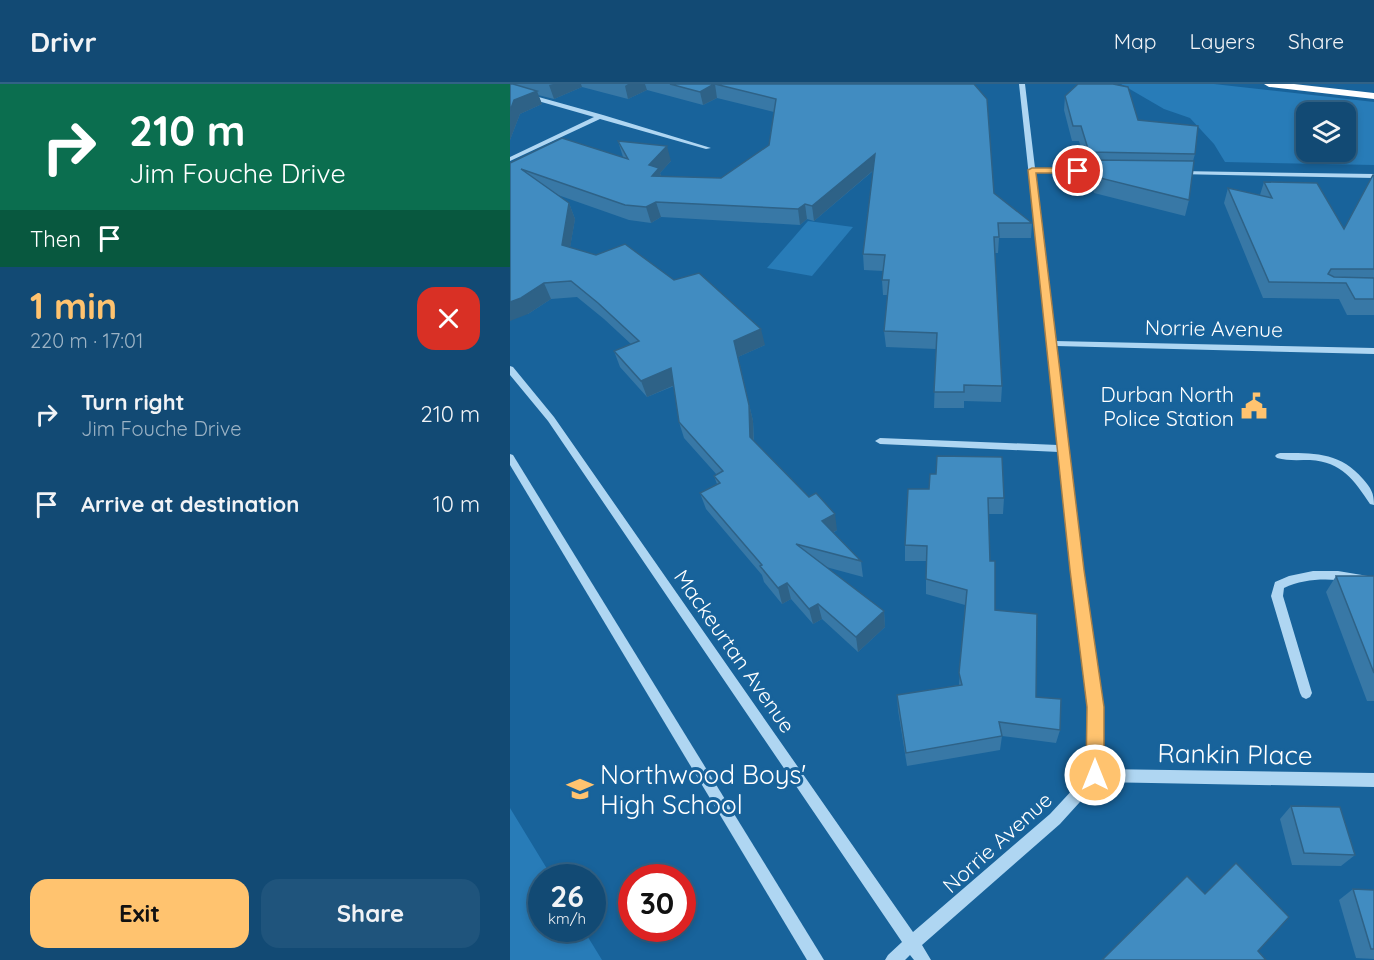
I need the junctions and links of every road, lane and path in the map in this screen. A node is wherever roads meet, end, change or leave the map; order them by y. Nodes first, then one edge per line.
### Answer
1 (1022, 84) edge
2 (1269, 84) edge
3 (510, 91) edge
4 (1374, 96) edge
5 (601, 116) junction
6 (708, 148) dead end
7 (510, 159) edge
8 (1032, 170) junction
9 (1114, 171) edge
10 (1174, 172) edge
11 (1374, 176) edge
12 (1052, 343) junction
13 (1374, 351) edge
14 (510, 369) edge
15 (880, 441) dead end
16 (1064, 449) junction
17 (1280, 456) dead end
18 (510, 457) edge
19 (1374, 501) edge
20 (1374, 582) edge
21 (1306, 693) dead end
22 (1095, 775) junction
23 (1374, 780) edge
24 (912, 944) junction
25 (816, 960) edge
26 (892, 960) edge
27 (923, 960) edge

1 - 8 street
2 - 4 highway
3 - 5 street
5 - 6 street
5 - 7 street
8 - 9 street
8 - 12 street
10 - 11 street
12 - 13 street, Norrie Avenue
12 - 16 street
14 - 24 street, Mackeurtan Avenue
15 - 16 street
16 - 22 street
17 - 19 street
18 - 25 street
20 - 21 street
22 - 23 street, Rankin Place
22 - 24 street, Norrie Avenue
24 - 26 street, Norrie Avenue
24 - 27 street, Mackeurtan Avenue

